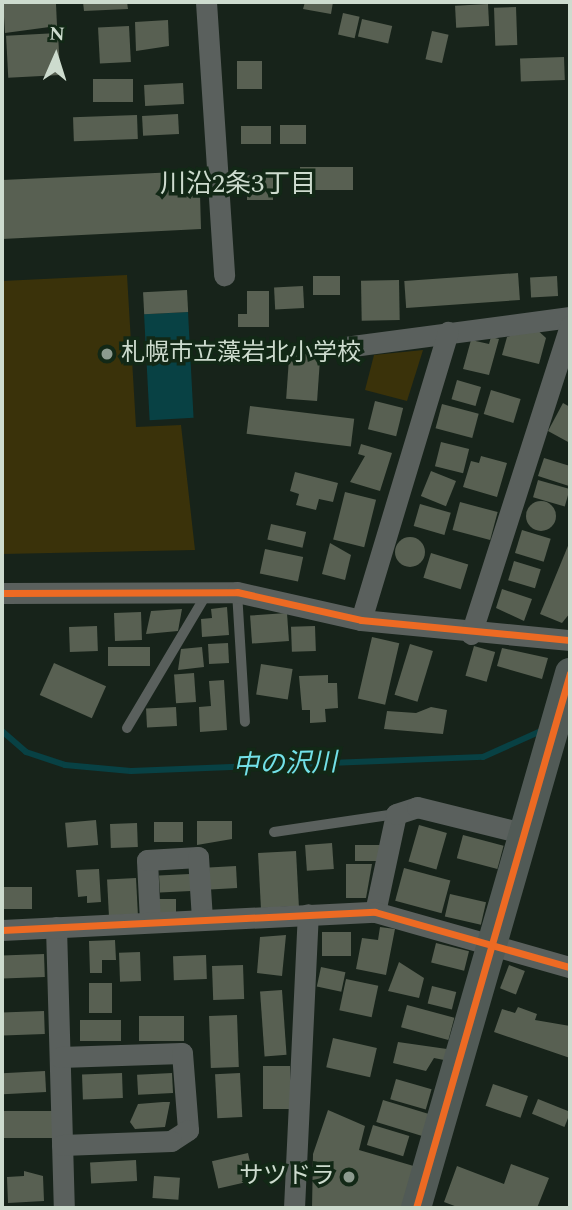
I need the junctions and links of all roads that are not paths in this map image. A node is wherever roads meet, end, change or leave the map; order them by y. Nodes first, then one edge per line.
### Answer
1 (206, 2) edge
2 (224, 275) dead end
3 (570, 317) edge
4 (570, 325) edge
5 (448, 332) junction
6 (345, 347) dead end
7 (237, 592) junction
8 (2, 593) edge
9 (207, 593) junction
10 (361, 620) junction
11 (471, 634) junction
12 (570, 640) edge
13 (567, 685) edge
14 (245, 722) dead end
15 (127, 729) dead end
16 (396, 814) junction
17 (274, 832) dead end
18 (526, 834) junction
19 (375, 912) junction
20 (308, 914) junction
21 (202, 919) junction
22 (150, 922) junction
23 (56, 927) junction
24 (2, 930) edge
25 (492, 941) junction
26 (570, 967) edge
27 (60, 1057) junction
28 (62, 1145) junction
29 (64, 1208) edge
30 (294, 1208) edge
31 (416, 1208) edge

1 - 2 street
3 - 5 street
4 - 11 street
5 - 6 street
5 - 10 street
7 - 9 street
7 - 10 street
7 - 14 lane
8 - 9 street
9 - 15 lane
10 - 11 street
11 - 12 street
13 - 18 street
16 - 17 lane
16 - 18 street
16 - 19 street
18 - 25 street
19 - 20 street
19 - 25 street
20 - 21 street
20 - 30 street
21 - 22 street
21 - 22 street
22 - 23 street
23 - 24 street
23 - 27 street
25 - 26 street
25 - 31 street
27 - 28 street
27 - 28 street
28 - 29 street

